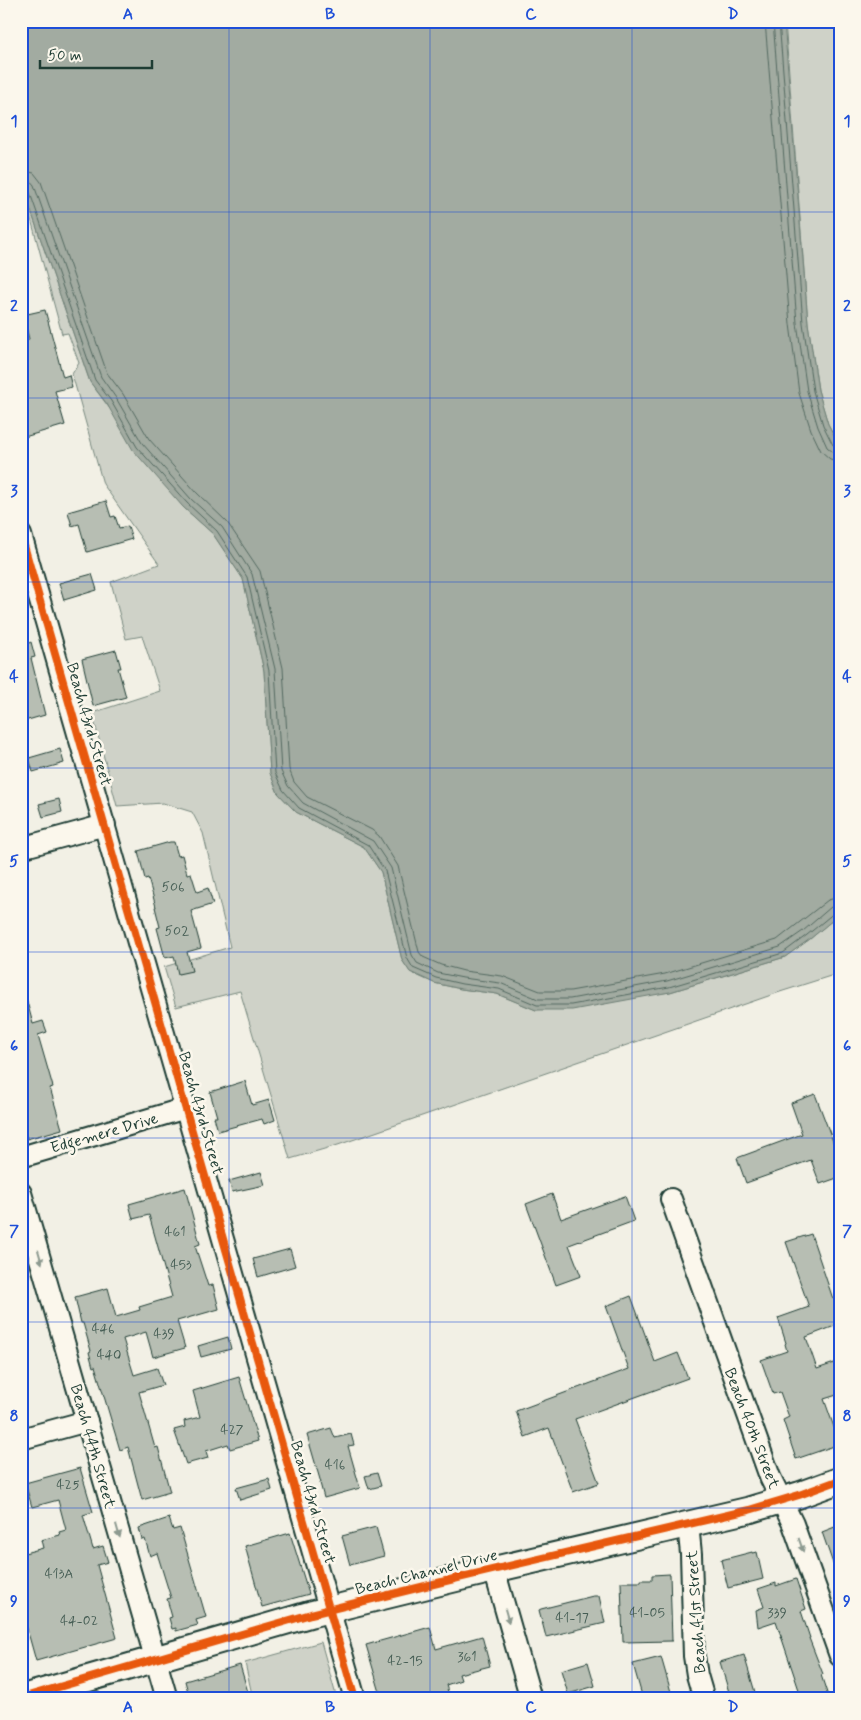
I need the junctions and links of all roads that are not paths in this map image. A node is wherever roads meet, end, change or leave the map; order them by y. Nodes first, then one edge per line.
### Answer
1 (21, 535) edge
2 (105, 825) junction
3 (21, 848) edge
4 (186, 1108) junction
5 (21, 1156) edge
6 (21, 1193) edge
7 (670, 1199) dead end
8 (86, 1421) junction
9 (21, 1439) edge
10 (840, 1480) edge
11 (781, 1501) junction
12 (688, 1524) junction
13 (494, 1569) junction
14 (330, 1609) junction
15 (840, 1656) edge
16 (156, 1659) junction
17 (21, 1698) edge
18 (167, 1699) edge
19 (355, 1699) edge
20 (530, 1699) edge
21 (704, 1699) edge

1 - 2 street, Beach 43rd Street
2 - 3 street
2 - 4 street, Beach 43rd Street
4 - 5 street, Edgemere Drive
4 - 14 street, Beach 43rd Street
6 -> 8 street, Beach 44th Street
7 - 11 street, Beach 40th Street
8 - 9 street
8 -> 16 street, Beach 44th Street
10 - 11 main road, Beach Channel Drive
11 - 12 main road, Beach Channel Drive
11 -> 15 street, Beach 40th Street
12 - 13 main road, Beach Channel Drive
12 - 21 street, Beach 41st Street
13 - 14 main road, Beach Channel Drive
13 -> 20 street
14 - 16 main road, Beach Channel Drive
14 - 19 street, Beach 43rd Street
16 - 17 main road, Beach Channel Drive
16 - 18 street, Beach 44th Street

